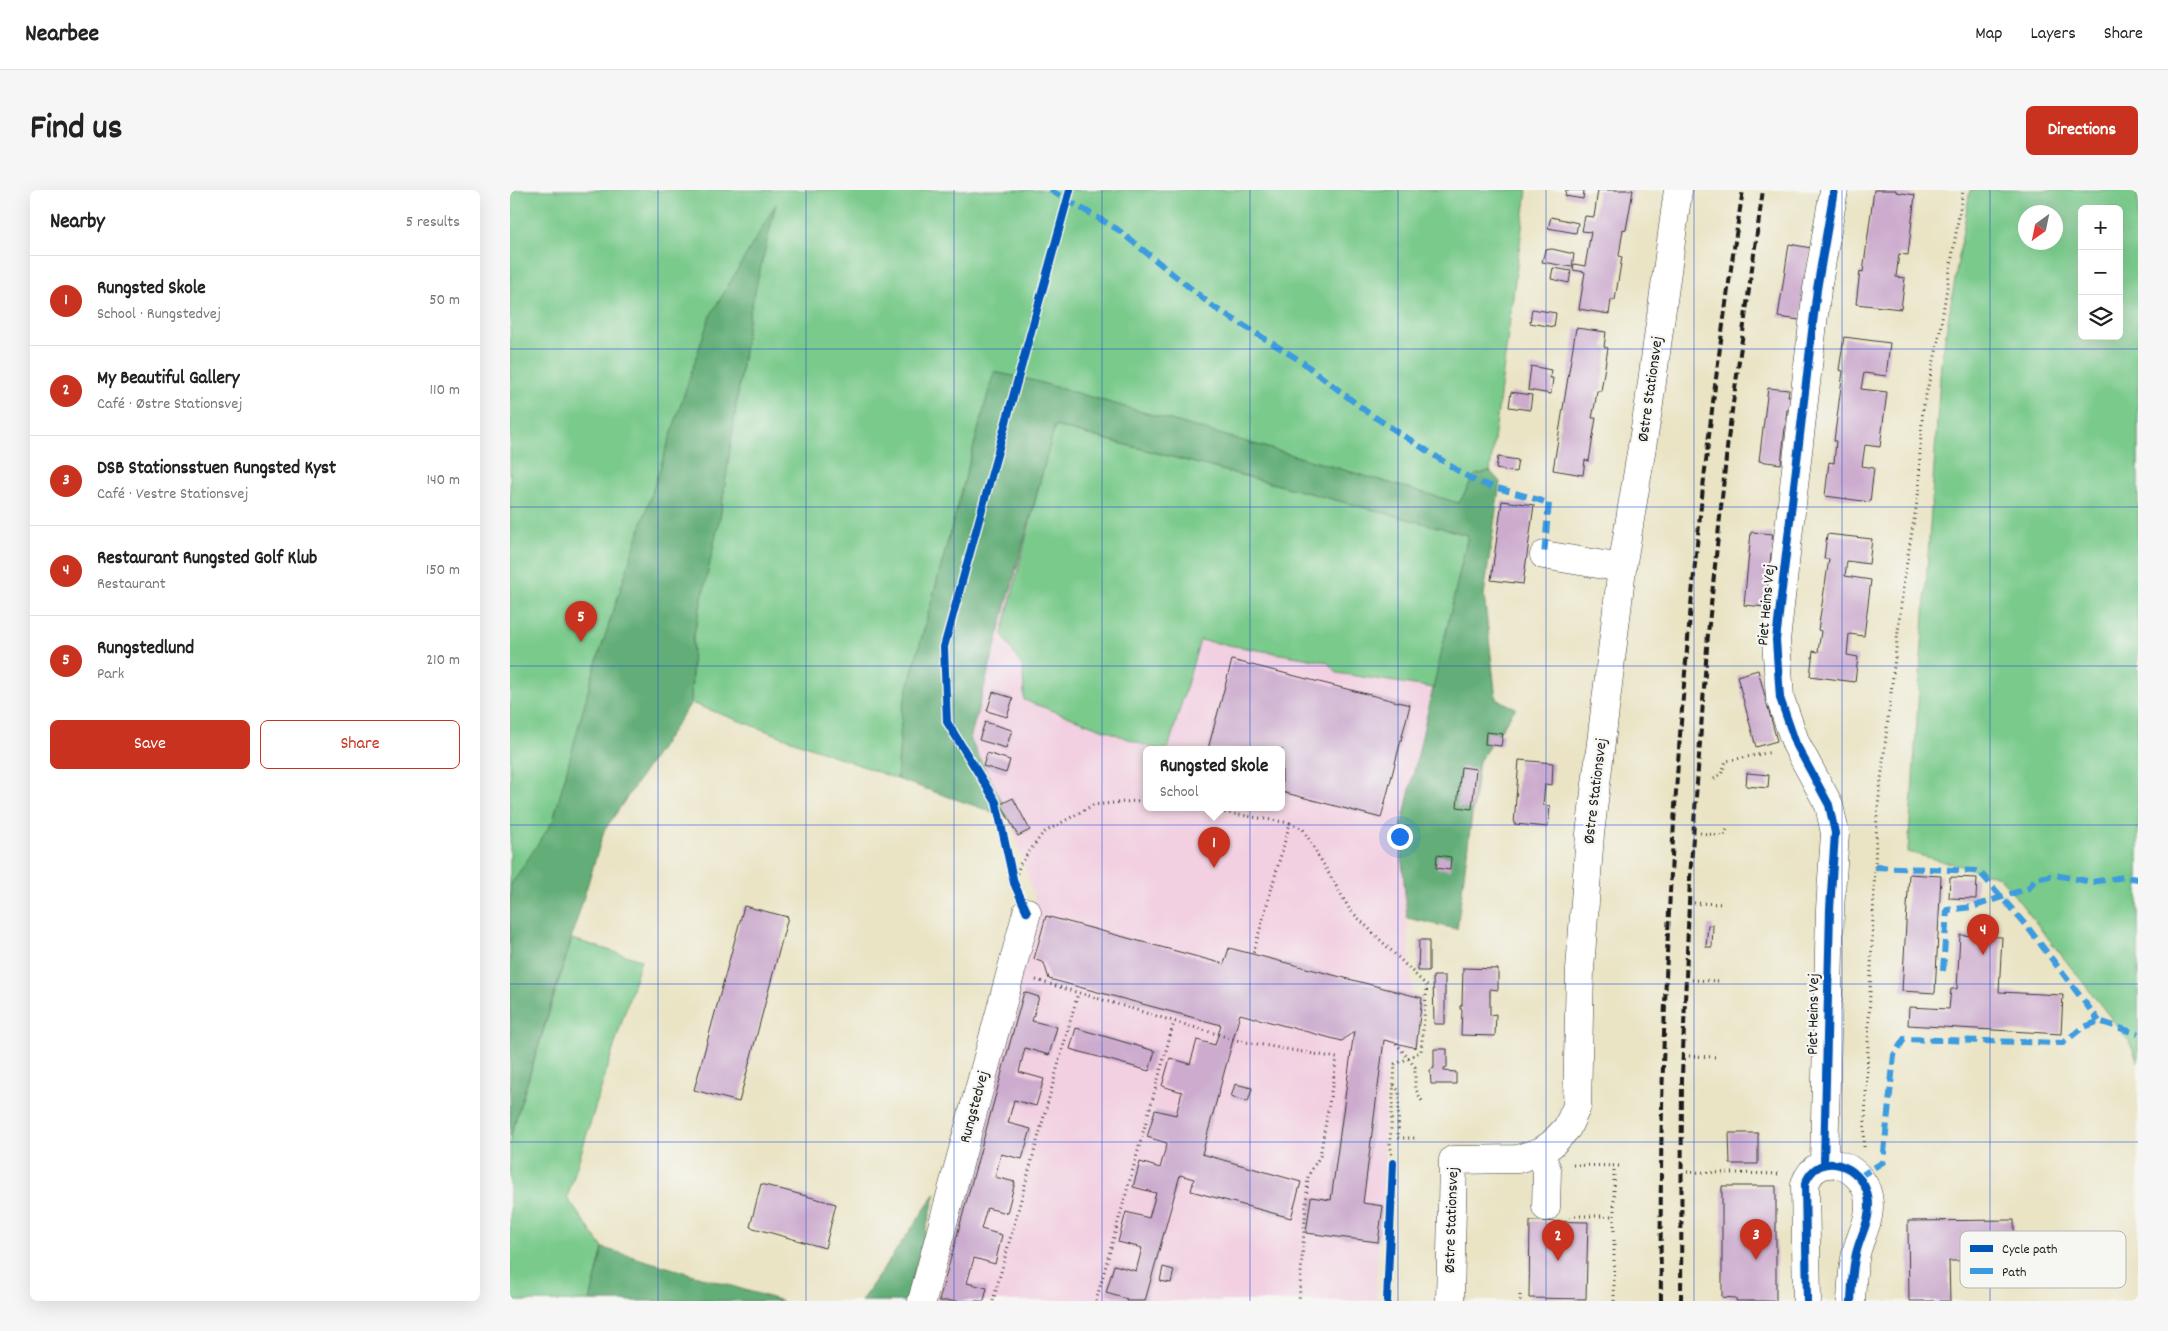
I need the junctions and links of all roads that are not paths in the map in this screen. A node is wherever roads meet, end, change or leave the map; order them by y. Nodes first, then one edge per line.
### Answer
1 (1678, 190) edge
2 (1834, 190) edge
3 (1544, 555) dead end
4 (1622, 568) junction
5 (1027, 912) dead end
6 (1546, 1148) junction
7 (1824, 1164) junction
8 (1546, 1207) dead end
9 (922, 1301) edge
10 (1450, 1301) edge
11 (1807, 1301) edge
12 (1851, 1301) edge

1 - 4 street, Østre Stationsvej
2 - 7 street, Piet Heins Vej
3 - 4 street
4 - 6 street, Østre Stationsvej
5 - 9 street, Rungstedvej
6 - 8 street
6 - 10 street, Østre Stationsvej
7 - 11 street
7 - 12 street

